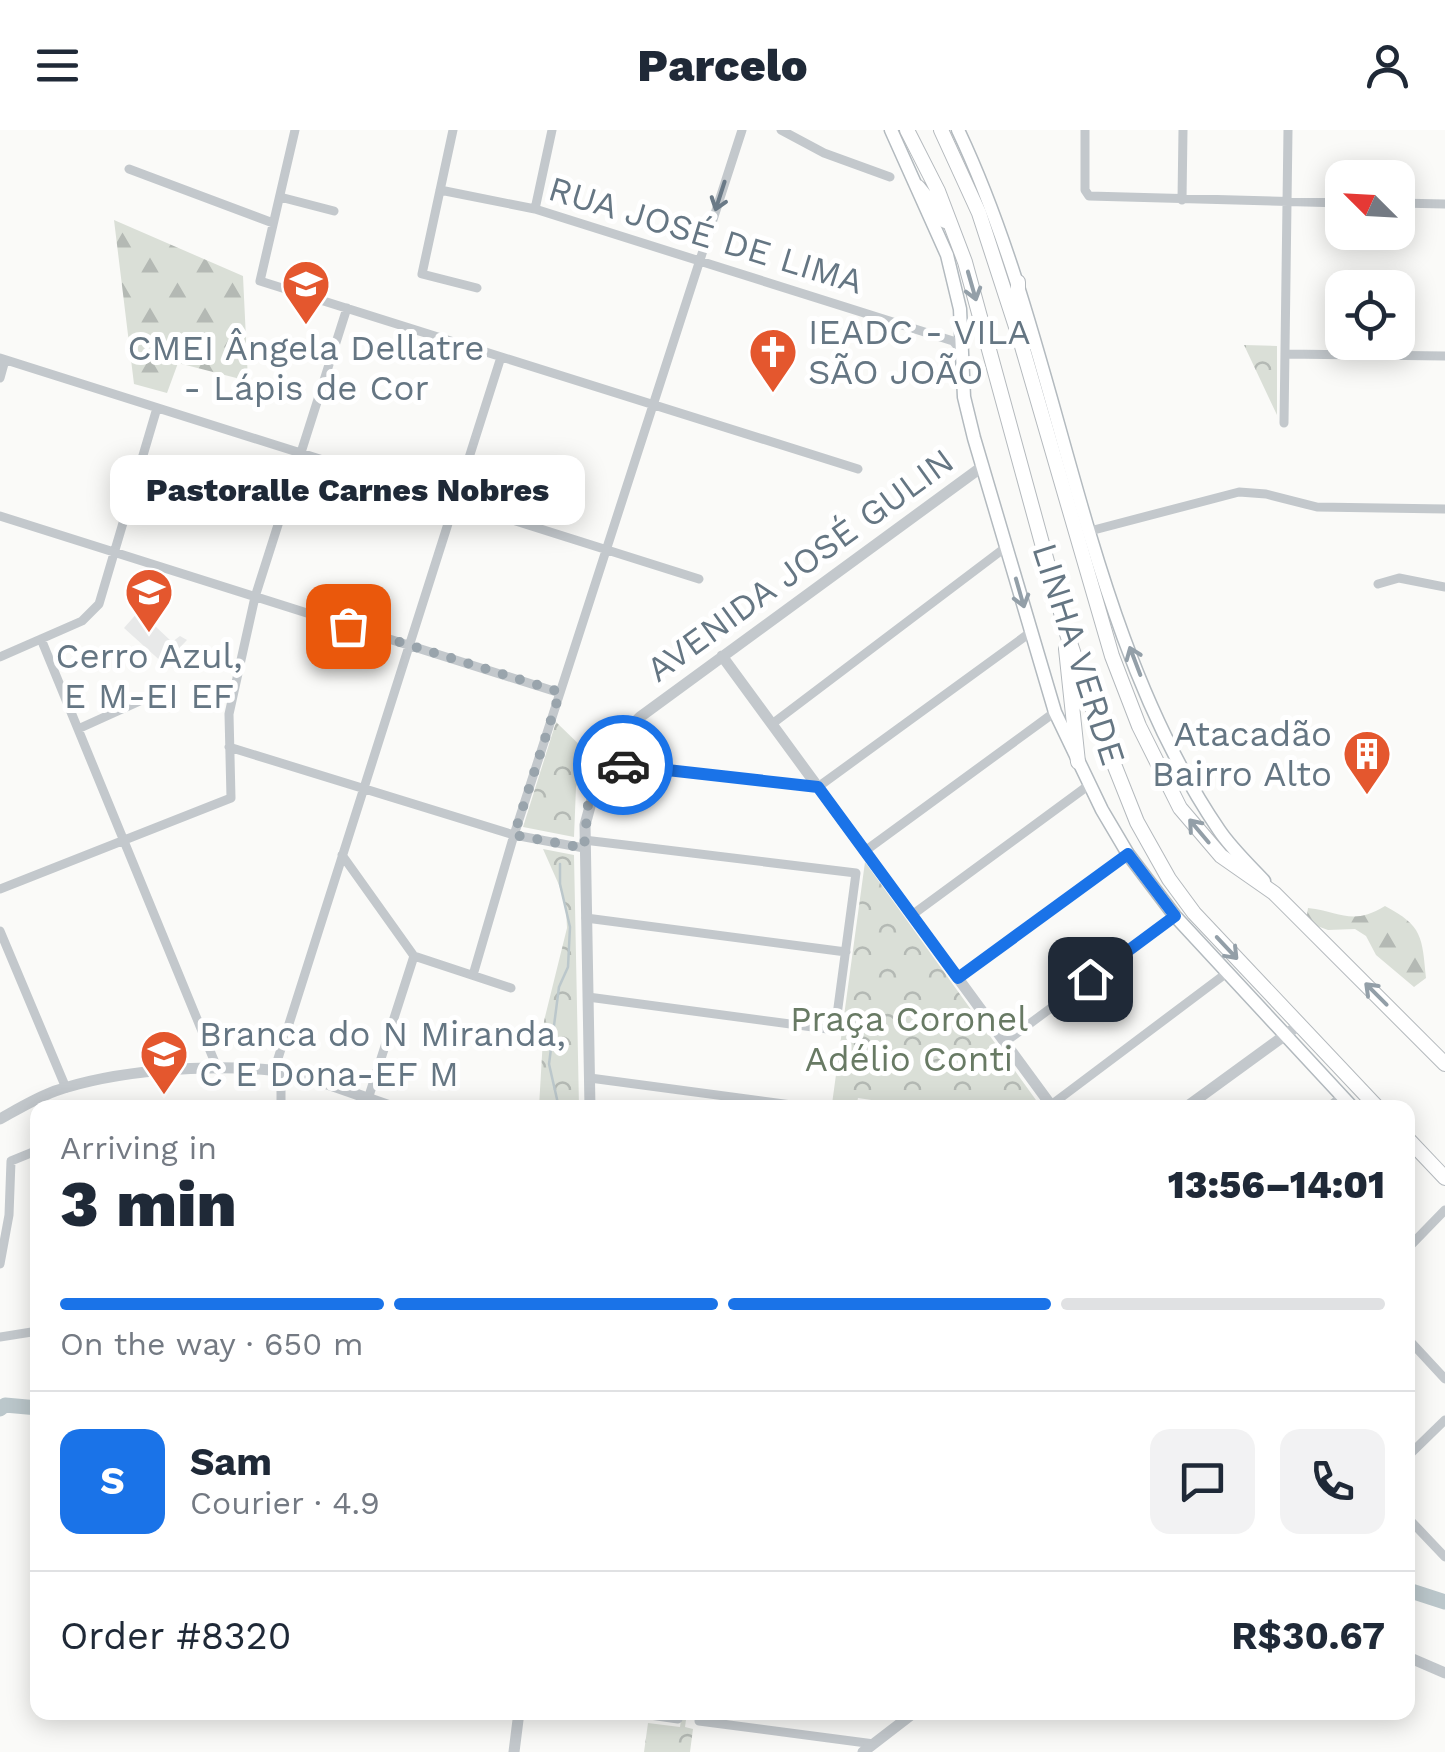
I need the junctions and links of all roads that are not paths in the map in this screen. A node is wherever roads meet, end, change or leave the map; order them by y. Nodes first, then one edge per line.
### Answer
1 (295, 130) edge
2 (453, 130) edge
3 (552, 130) edge
4 (742, 130) edge
5 (782, 130) edge
6 (891, 130) edge
7 (907, 130) edge
8 (941, 130) edge
9 (1085, 130) edge
10 (1183, 130) edge
11 (1288, 130) edge
12 (961, 134) edge
13 (129, 169) dead end
14 (890, 177) dead end
15 (918, 186) junction
16 (440, 190) junction
17 (280, 197) junction
18 (1182, 200) junction
19 (1287, 202) junction
20 (1325, 203) edge
21 (1415, 204) edge
22 (1445, 204) edge
23 (536, 210) junction
24 (334, 211) dead end
25 (274, 223) junction
26 (954, 232) junction
27 (699, 261) junction
28 (1018, 282) junction
29 (477, 288) dead end
30 (347, 308) junction
31 (1018, 336) junction
32 (959, 341) junction
33 (1284, 354) junction
34 (1445, 356) edge
35 (501, 357) junction
36 (2, 359) edge
37 (0, 378) edge
38 (653, 404) junction
39 (157, 408) junction
40 (1284, 422) dead end
41 (300, 453) junction
42 (983, 466) junction
43 (858, 469) dead end
44 (455, 502) junction
45 (1445, 509) edge
46 (0, 516) edge
47 (1090, 531) junction
48 (1006, 548) junction
49 (606, 550) junction
50 (116, 553) junction
51 (699, 579) dead end
52 (1378, 584) dead end
53 (1445, 587) edge
54 (255, 596) junction
55 (1062, 614) junction
56 (1031, 632) junction
57 (41, 639) junction
58 (409, 645) junction
59 (722, 656) junction
60 (0, 658) edge
61 (162, 692) dead end
62 (560, 692) junction
63 (1056, 712) junction
64 (772, 724) junction
65 (78, 729) junction
66 (229, 747) junction
67 (602, 762) junction
68 (1078, 762) junction
69 (1089, 785) junction
70 (818, 787) junction
71 (364, 788) junction
72 (514, 835) junction
73 (124, 840) junction
74 (584, 844) junction
75 (865, 850) junction
76 (1128, 854) junction
77 (342, 855) junction
78 (0, 889) edge
79 (1274, 893) junction
80 (912, 915) junction
81 (1175, 916) junction
82 (586, 918) junction
83 (0, 931) edge
84 (846, 952) junction
85 (414, 956) junction
86 (1228, 972) junction
87 (473, 975) junction
88 (958, 978) junction
89 (511, 988) dead end
90 (588, 997) junction
91 (1299, 1024) junction
92 (1285, 1035) junction
93 (1005, 1042) junction
94 (1445, 1064) edge
95 (218, 1070) junction
96 (278, 1072) junction
97 (590, 1078) junction
98 (66, 1088) junction
99 (1342, 1098) junction
100 (40, 1100) edge
101 (281, 1100) edge
102 (366, 1100) edge
103 (376, 1100) edge
104 (590, 1100) edge
105 (754, 1100) edge
106 (1048, 1100) edge
107 (1060, 1100) edge
108 (1196, 1100) edge
109 (1339, 1100) edge
110 (1344, 1100) edge
111 (1370, 1100) edge
112 (30, 1105) edge
113 (0, 1119) edge
114 (1415, 1149) edge
115 (30, 1153) edge
116 (1445, 1178) edge
117 (1445, 1210) edge
118 (1415, 1241) edge
119 (0, 1264) edge
120 (30, 1333) edge
121 (0, 1337) edge
122 (1415, 1347) edge
123 (1445, 1379) edge
124 (1445, 1420) edge
125 (1415, 1449) edge
126 (1415, 1525) edge
127 (1445, 1557) edge
128 (1415, 1660) edge
129 (1445, 1673) edge
130 (518, 1720) edge
131 (905, 1720) edge
132 (699, 1722) dead end
133 (868, 1748) edge
134 (514, 1752) edge

1 - 17 street
2 - 16 street
3 - 23 street
4 -> 27 street
5 - 14 street
6 - 15 main road
7 - 26 highway, LINHA VERDE
8 - 31 highway, LINHA VERDE
9 - 18 street
10 - 18 street
11 - 19 street
12 - 28 main road
13 - 25 street
15 - 26 highway
15 - 32 main road
16 - 23 street, RUA JOSÉ DE LIMA
16 - 29 street
17 - 24 street
17 - 25 street
18 - 19 street
19 - 20 street
19 - 33 street
21 - 22 street
23 - 27 street, RUA JOSÉ DE LIMA
25 - 30 street
26 -> 55 highway, LINHA VERDE
27 - 32 street, RUA JOSÉ DE LIMA
27 - 38 street
28 - 31 highway
28 - 47 main road
30 - 35 street
30 - 41 street
79 -> 31 highway, LINHA VERDE
32 - 42 main road
33 - 34 street
33 - 40 street
35 - 38 street
35 - 44 street
36 - 37 street
36 - 39 street
38 - 43 street
38 - 49 street
39 - 41 street
39 - 50 street
41 - 44 street
41 - 54 street
42 - 48 main road
42 - 59 street, AVENIDA JOSÉ GULIN
44 - 49 street
44 - 58 street
45 - 47 street
46 - 50 street
79 -> 47 main road
48 -> 56 main road
48 - 64 street
49 - 51 street
49 - 62 street
50 - 54 street
50 - 57 street
52 - 53 street
54 - 58 street
54 - 66 street
55 - 68 highway
55 -> 91 highway, LINHA VERDE
56 - 63 main road
56 - 70 street
57 - 60 street
57 - 65 street
58 - 62 street
58 - 71 street
59 - 64 street
59 - 67 street, AVENIDA JOSÉ GULIN
61 - 65 street
62 - 72 street
63 - 68 main road
63 - 75 street
64 - 70 street
65 - 73 street
66 - 71 street
66 - 73 street
67 - 70 street
67 - 74 street, AVENIDA JOSÉ GULIN
68 - 69 main road
69 - 76 main road
69 - 80 street
70 - 75 street
71 - 72 street
71 - 77 street
72 - 74 street
72 - 87 street
73 - 78 street
73 - 95 street
74 - 82 street, AVENIDA JOSÉ GULIN
74 - 84 street
75 - 80 street
76 - 81 main road
76 - 88 street
77 - 85 street
77 - 96 street
94 -> 79 highway, LINHA VERDE
80 - 88 street
81 - 86 main road
81 - 93 street
82 - 84 street
82 - 90 street, AVENIDA JOSÉ GULIN
83 - 98 street
84 - 90 street
85 - 87 street
85 - 103 street
86 - 92 main road
86 - 107 street
87 - 89 street
88 - 93 street
90 - 97 street, AVENIDA JOSÉ GULIN
91 - 92 street
91 - 111 highway, LINHA VERDE
92 - 99 main road
92 - 108 street
93 - 106 street
95 - 96 street
95 - 98 street
96 - 101 street
96 - 102 street
97 - 104 street, AVENIDA JOSÉ GULIN
97 - 105 street
98 - 100 street
99 - 109 street
99 - 110 main road
112 - 113 street
114 - 116 highway
115 - 119 street
117 - 118 street
120 - 121 street
122 - 123 street
124 - 125 street
126 - 127 street
128 - 129 street
130 - 134 street
131 - 133 street
132 - 133 street

